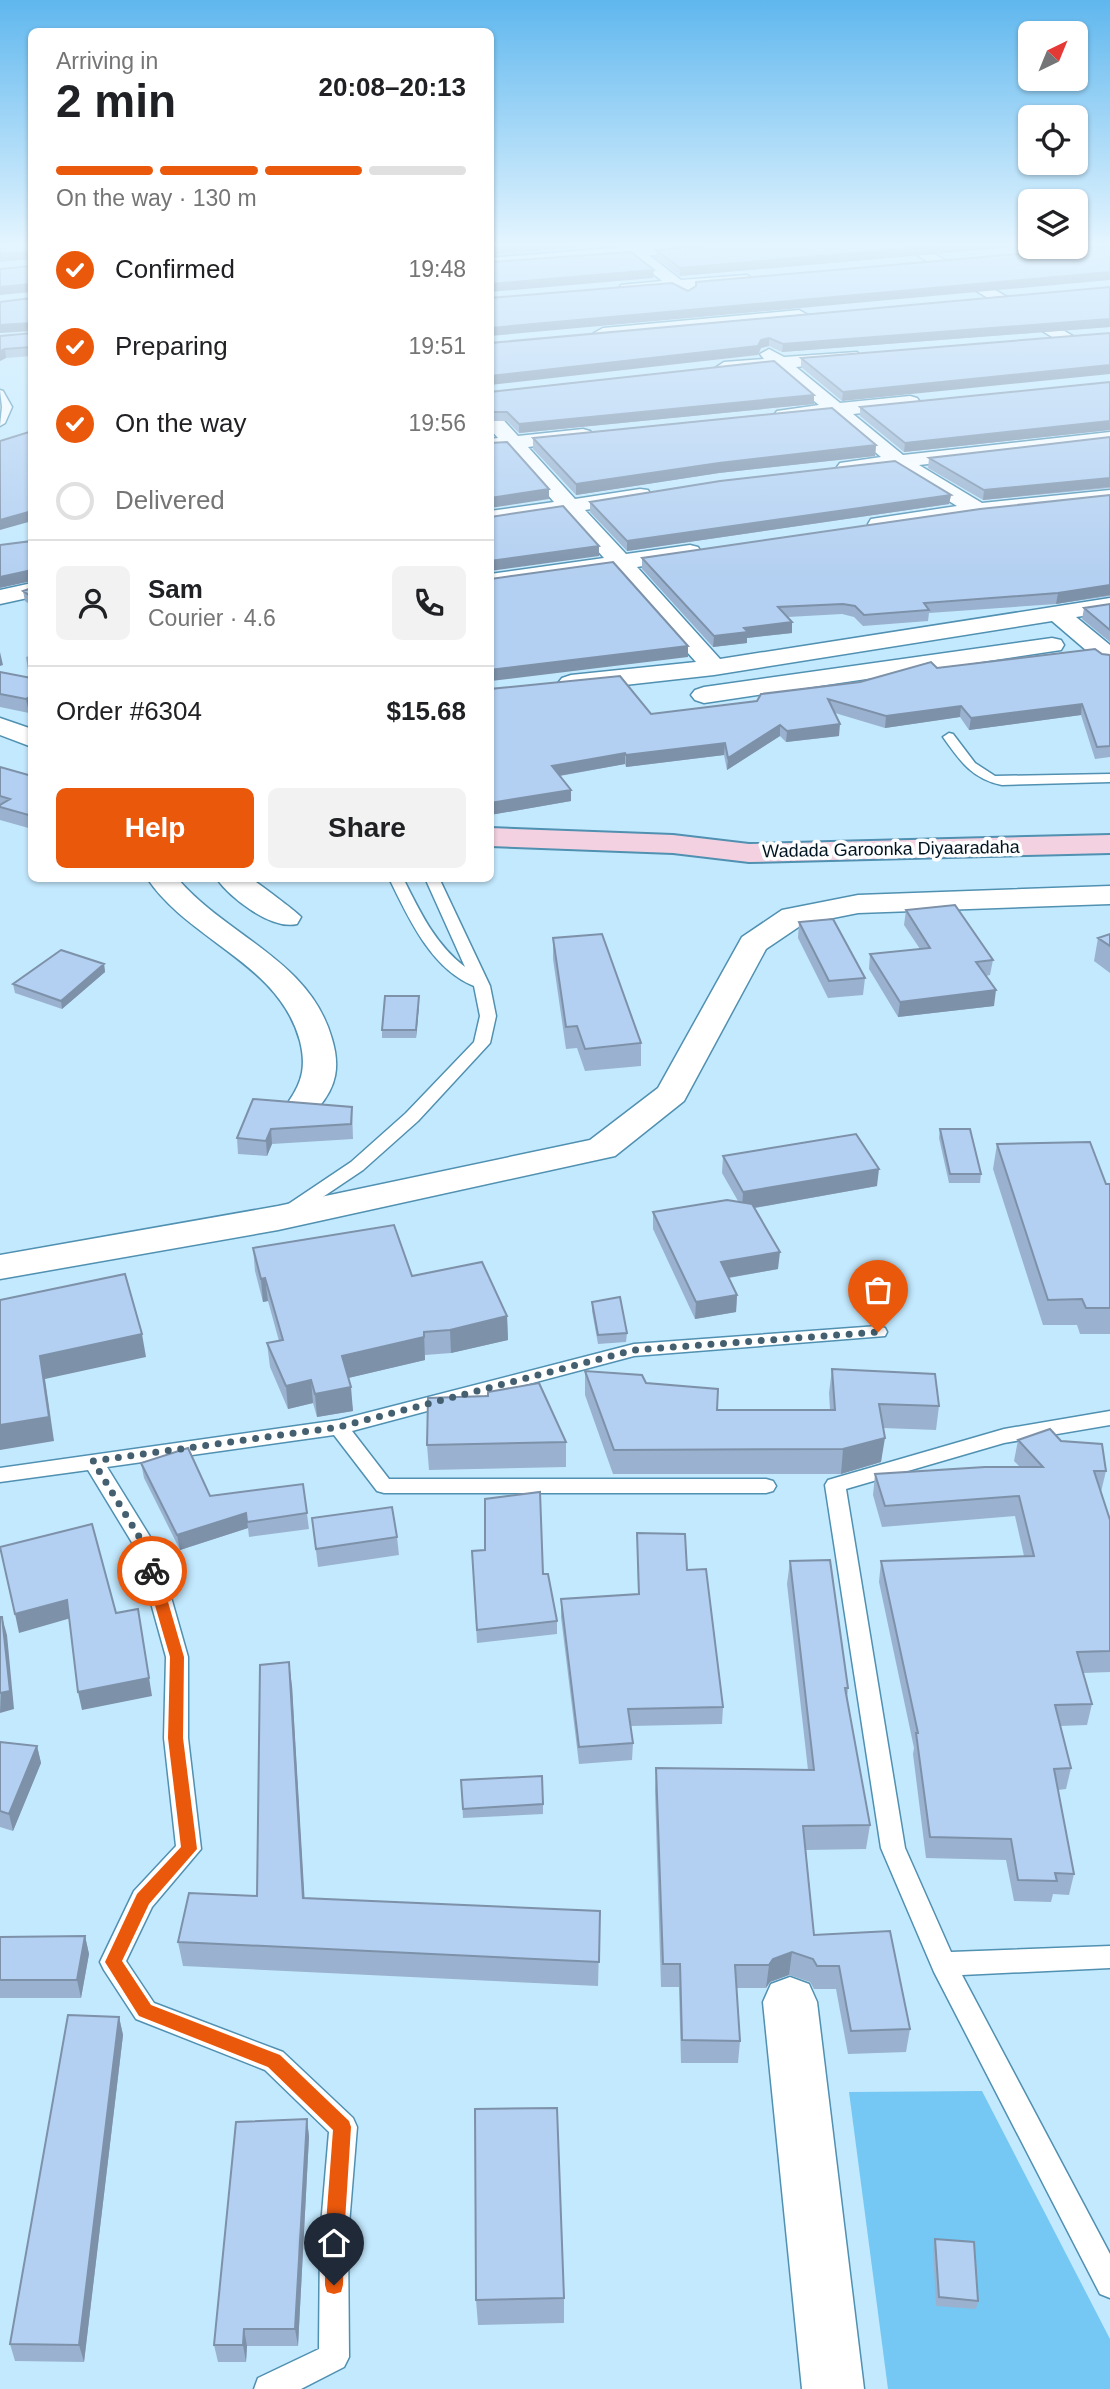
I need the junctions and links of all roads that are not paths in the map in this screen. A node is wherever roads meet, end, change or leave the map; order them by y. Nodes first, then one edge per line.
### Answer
1 (774, 357) edge
2 (833, 357) edge
3 (780, 362) junction
4 (711, 369) edge
5 (0, 393) edge
6 (933, 400) edge
7 (838, 410) junction
8 (770, 416) edge
9 (0, 423) edge
10 (494, 426) edge
11 (607, 433) edge
12 (1110, 438) edge
13 (501, 444) edge
14 (898, 461) junction
15 (829, 469) edge
16 (665, 491) edge
17 (1110, 496) edge
18 (572, 506) junction
19 (978, 510) junction
20 (494, 517) edge
21 (855, 528) edge
22 (717, 548) edge
23 (621, 563) junction
24 (494, 580) edge
25 (28, 591) edge
26 (0, 597) edge
27 (1110, 605) edge
28 (1055, 612) junction
29 (950, 629) junction
30 (1052, 645) dead end
31 (979, 656) junction
32 (1110, 658) edge
33 (714, 667) junction
34 (543, 686) edge
35 (704, 695) dead end
36 (0, 726) edge
37 (28, 737) edge
38 (950, 737) dead end
39 (1110, 778) edge
40 (1110, 827) edge
41 (494, 836) edge
42 (673, 844) junction
43 (1110, 844) edge
44 (164, 882) edge
45 (236, 882) edge
46 (398, 882) edge
47 (434, 882) edge
48 (1110, 895) edge
49 (286, 917) dead end
50 (482, 986) junction
51 (306, 1101) edge
52 (278, 1218) junction
53 (0, 1266) edge
54 (878, 1332) dead end
55 (1110, 1418) edge
56 (339, 1427) junction
57 (93, 1461) junction
58 (0, 1475) edge
59 (766, 1486) dead end
60 (1110, 1957) edge
61 (943, 1964) junction
62 (790, 2002) dead end
63 (1110, 2284) edge
64 (269, 2389) edge
65 (833, 2389) edge

1 - 3 street
2 - 3 street
3 - 4 street
3 - 7 street
5 - 9 lane
6 - 7 street
7 - 8 street
7 - 14 street
10 - 13 street
11 - 13 street
12 - 14 street
13 - 18 street
14 - 15 street
14 - 19 street
16 - 18 street
17 - 19 street
18 - 20 street
18 - 23 street
19 - 21 street
22 - 23 street
23 - 24 street
23 - 33 street
25 - 26 street
27 - 28 street
28 - 29 street
28 - 32 street
29 - 31 street
29 - 33 street
30 - 31 street
31 - 35 street
33 - 34 street
36 - 37 street
38 - 39 lane
40 - 42 main road, Wadada Garoonka Diyaaradaha
41 - 42 main road, Wadada Garoonka Diyaaradaha
42 - 43 main road, Wadada Garoonka Diyaaradaha
44 - 51 street
45 - 49 street
46 - 50 lane
47 - 50 lane
48 - 52 street
50 - 52 lane
52 - 53 street
54 - 56 lane
55 - 61 lane
56 - 57 lane
56 - 59 lane
57 - 58 lane
57 - 64 lane
60 - 61 lane
61 - 63 lane
62 - 65 street

